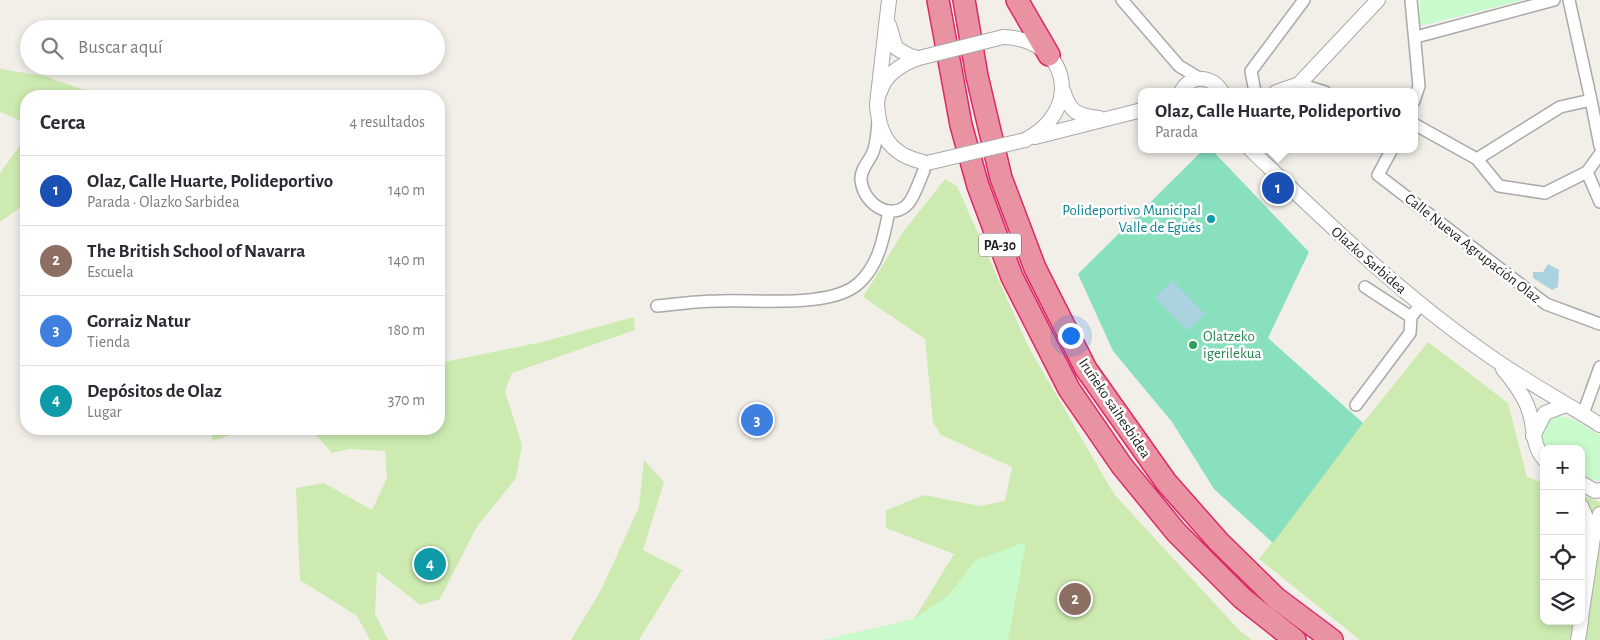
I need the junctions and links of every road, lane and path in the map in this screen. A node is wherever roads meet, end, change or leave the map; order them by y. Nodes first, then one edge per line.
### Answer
1 (889, 0) edge
2 (930, 0) edge
3 (938, 0) edge
4 (964, 0) edge
5 (1017, 0) edge
6 (1122, 0) edge
7 (1304, 0) edge
8 (1378, 0) edge
9 (1411, 0) edge
10 (1554, 0) edge
11 (1568, 0) edge
12 (888, 17) junction
13 (1416, 37) junction
14 (1049, 55) junction
15 (919, 58) junction
16 (1179, 66) junction
17 (1200, 78) junction
18 (1299, 84) junction
19 (1062, 87) junction
20 (1180, 88) edge
21 (1183, 88) edge
22 (1218, 88) edge
23 (1254, 88) edge
24 (1288, 88) edge
25 (1312, 88) edge
26 (1418, 89) edge
27 (1592, 100) junction
28 (877, 104) junction
29 (1138, 111) edge
30 (1105, 119) junction
31 (878, 122) junction
32 (1418, 126) edge
33 (1025, 140) junction
34 (1600, 146) edge
35 (1254, 153) edge
36 (1390, 153) edge
37 (1600, 154) edge
38 (1477, 159) junction
39 (927, 163) junction
40 (1588, 172) junction
41 (1600, 202) edge
42 (889, 211) junction
43 (1010, 270) junction
44 (1365, 287) dead end
45 (1421, 304) junction
46 (657, 306) dead end
47 (1410, 317) junction
48 (1600, 324) edge
49 (1497, 361) junction
50 (1600, 367) edge
51 (1356, 404) dead end
52 (1566, 405) junction
53 (1583, 414) junction
54 (1600, 425) edge
55 (1532, 437) junction
56 (1540, 452) edge
57 (1122, 466) junction
58 (1585, 485) edge
59 (1600, 490) edge
60 (1600, 514) edge
61 (1585, 515) edge
62 (1585, 537) edge
63 (1585, 593) edge
64 (1573, 625) edge
65 (1580, 625) edge
66 (1274, 640) edge
67 (1294, 640) edge
68 (1332, 640) edge
69 (1571, 640) edge
70 (1578, 640) edge

1 - 12 street
2 - 43 highway
3 - 43 highway, Iruñeko saihesbidea / PA-30
4 - 68 highway, Iruñeko saihesbidea / PA-30
5 - 14 highway
6 - 16 street
7 - 23 street
8 - 18 street
9 - 13 street
10 - 13 street
11 - 27 street
12 - 15 street
12 - 28 street
13 - 26 street
14 - 15 street, bridge
14 - 19 street
15 - 28 street
16 - 17 street
16 - 20 street
17 - 21 street
17 - 22 street
18 - 24 street
18 - 25 street
19 - 30 street
19 - 33 street
27 - 34 street
27 - 38 street
28 - 31 street
29 - 30 street
30 - 33 street
31 - 39 street
31 - 42 street
32 - 38 street
33 - 39 street, bridge
35 - 45 street, Olazko Sarbidea
36 - 48 street, Calle Nueva Agrupación Olaz
37 - 40 street
38 - 40 street
39 - 42 street
40 - 41 street
42 - 46 street
43 - 57 highway, Iruñeko saihesbidea / PA-30
44 - 47 street
45 - 47 street
45 - 49 street, Olazko Sarbidea
47 - 51 street
49 - 52 street, Olazko Sarbidea
49 - 55 street, Olazko Sarbidea
50 - 53 street
52 - 53 street, Olazko Sarbidea
52 - 55 street
53 - 54 street, Olazko Sarbidea
55 - 56 street
57 - 66 highway
57 - 67 highway, Iruñeko saihesbidea / PA-30
58 - 59 street
60 - 63 street
61 - 62 street
64 - 69 street
65 - 70 street

